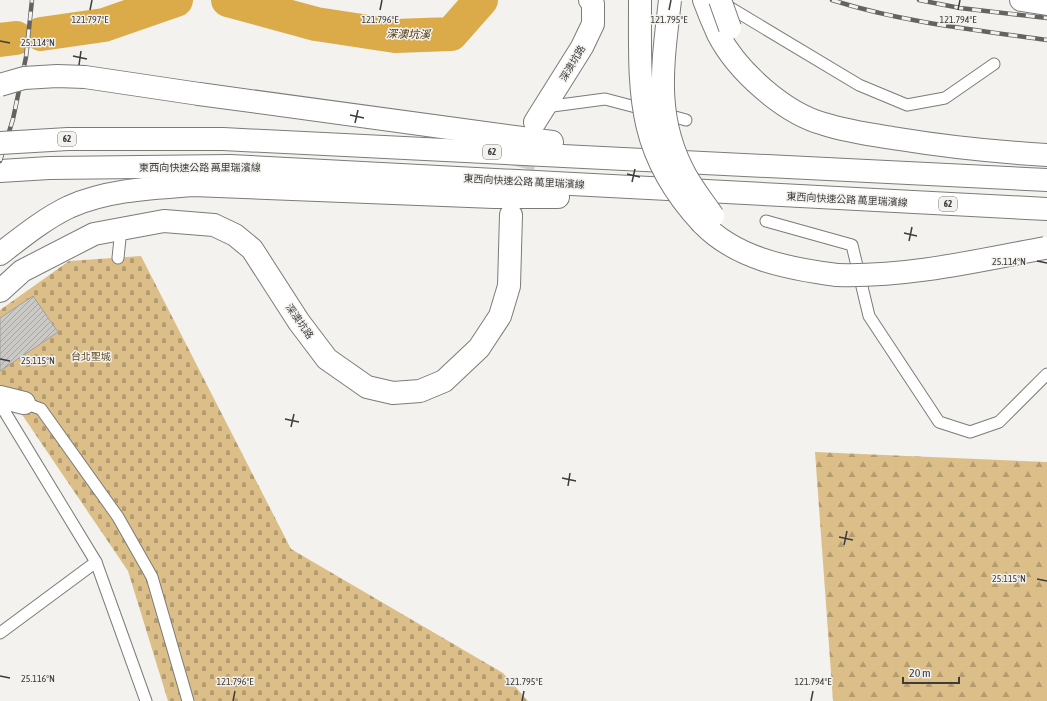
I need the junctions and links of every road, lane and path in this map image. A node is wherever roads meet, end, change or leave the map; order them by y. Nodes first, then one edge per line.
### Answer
1 (640, 0) edge
2 (670, 0) edge
3 (1021, 0) edge
4 (593, 1) edge
5 (712, 3) edge
6 (1047, 4) edge
7 (994, 64) dead end
8 (0, 85) edge
9 (540, 115) joint
10 (686, 120) dead end
11 (859, 132) junction
12 (0, 143) edge
13 (1047, 155) edge
14 (698, 162) junction
15 (0, 171) edge
16 (1047, 180) edge
17 (725, 192) junction
18 (1046, 209) edge
19 (511, 215) tunnel mouth
20 (708, 219) junction
21 (766, 220) dead end
22 (121, 229) junction
23 (1046, 248) edge
24 (0, 254) edge
25 (118, 258) dead end
26 (0, 292) edge
27 (1047, 374) edge
28 (0, 397) edge
29 (24, 403) joint
30 (0, 404) edge
31 (96, 562) junction
32 (0, 633) edge
33 (146, 701) edge
34 (188, 701) edge

1 - 20 main road, bridge
2 - 20 main road, bridge
3 - 6 main road
4 - 9 main road, 深澳坑路
5 - 7 lane
5 - 11 main road, bridge
5 - 11 main road
8 - 14 main road, bridge
9 - 10 lane
11 - 13 main road
12 - 14 main road, 62, bridge
14 - 16 main road, 62
15 - 17 main road, 東西向快速公路 萬里瑞濱線 / 62
17 - 18 main road, 東西向快速公路 萬里瑞濱線 / 62
17 - 24 main road
19 - 22 main road, 深澳坑路
20 - 23 main road, bridge
21 - 27 lane
22 - 25 lane
22 - 26 main road, 深澳坑路
28 - 29 main road
29 - 34 lane
30 - 31 lane
31 - 32 lane
31 - 33 lane

